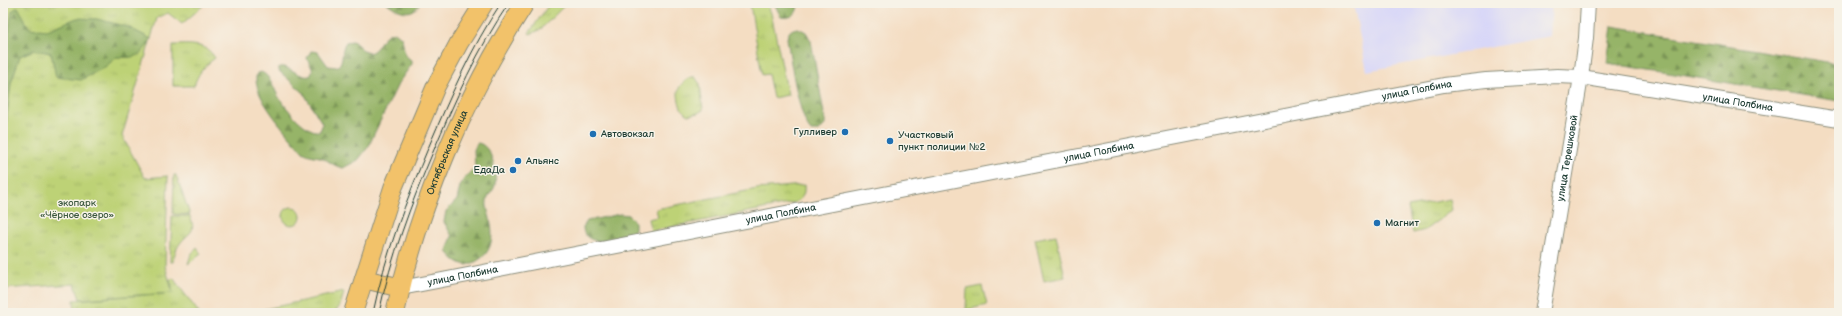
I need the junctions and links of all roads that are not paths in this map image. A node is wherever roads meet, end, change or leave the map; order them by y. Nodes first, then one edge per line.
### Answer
1 (484, 3) edge
2 (525, 3) edge
3 (1588, 3) edge
4 (1581, 77) junction
5 (1839, 119) edge
6 (364, 279) junction
7 (401, 288) junction
8 (353, 313) edge
9 (395, 313) edge
10 (1542, 313) edge

1 - 6 main road
2 - 7 main road, Октябрьская улица
3 - 4 street, улица Терешковой
4 - 5 street, улица Полбина
4 - 7 street, улица Полбина
4 - 10 street, улица Терешковой
6 - 7 main road, улица Полбина
6 - 8 main road
7 - 9 main road, Октябрьская улица

